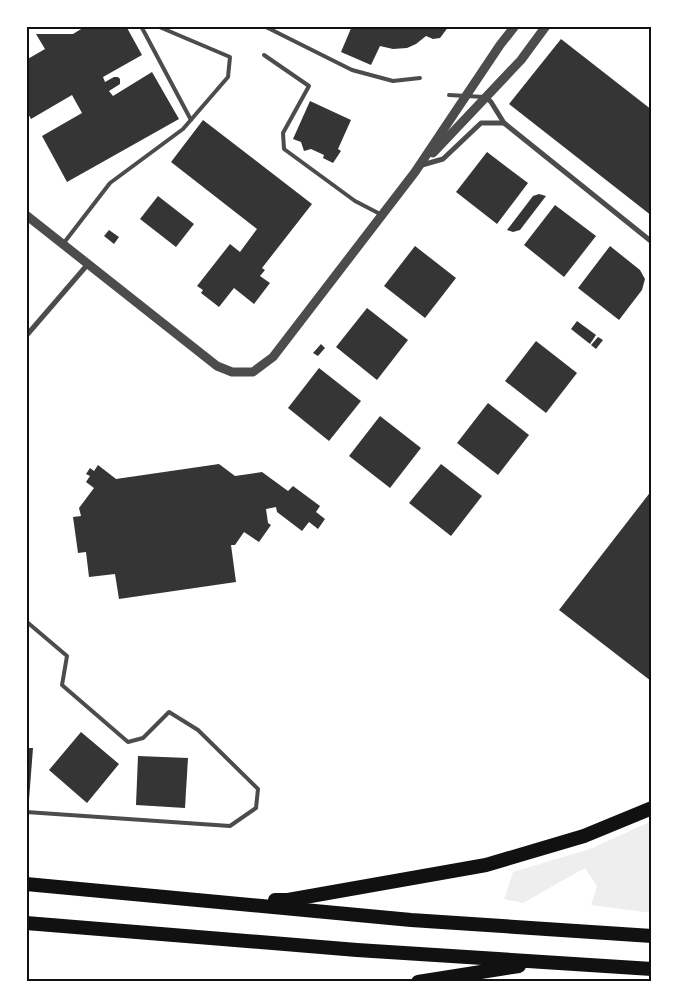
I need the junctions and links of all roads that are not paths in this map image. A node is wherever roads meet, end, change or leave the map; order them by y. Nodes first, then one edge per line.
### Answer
1 (141, 26) edge
2 (157, 26) edge
3 (264, 26) edge
4 (514, 26) edge
5 (546, 26) edge
6 (264, 55) dead end
7 (420, 78) dead end
8 (449, 95) dead end
9 (466, 96) junction
10 (486, 97) junction
11 (191, 120) junction
12 (504, 124) junction
13 (418, 168) junction
14 (26, 215) edge
15 (382, 215) junction
16 (652, 242) edge
17 (63, 244) junction
18 (88, 264) junction
19 (27, 334) edge
20 (27, 622) edge
21 (652, 808) edge
22 (26, 812) edge
23 (26, 884) edge
24 (229, 902) junction
25 (26, 924) edge
26 (652, 936) edge
27 (545, 962) junction
28 (652, 969) edge
29 (418, 982) edge

1 - 11 lane
2 - 11 lane
3 - 7 lane
4 - 9 street
5 - 10 street
6 - 15 lane
8 - 9 lane
9 - 10 lane
9 - 13 street
10 - 12 street
10 - 13 street
11 - 17 lane
12 - 13 street
12 - 16 street
13 - 15 street
14 - 17 street
15 - 18 street
17 - 18 street
18 - 19 street
20 - 22 lane
21 - 24 highway
23 - 24 highway
24 - 26 highway
25 - 27 highway
27 - 28 highway
27 - 29 highway

